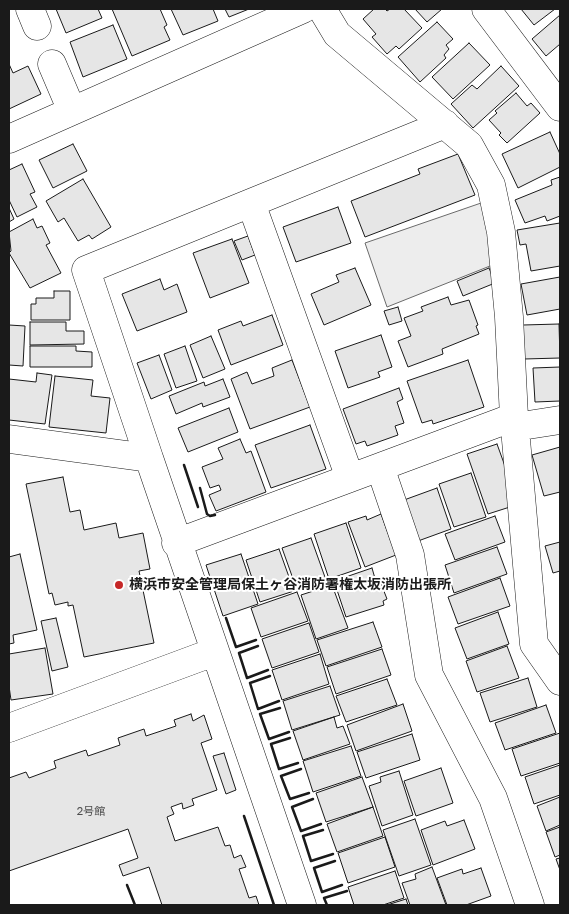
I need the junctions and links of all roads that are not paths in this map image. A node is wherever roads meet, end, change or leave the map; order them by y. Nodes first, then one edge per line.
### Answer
1 (303, 9) edge
2 (322, 9) edge
3 (486, 9) edge
4 (42, 38) edge
5 (560, 107) edge
6 (72, 111) junction
7 (445, 124) junction
8 (9, 139) edge
9 (251, 203) junction
10 (560, 420) edge
11 (514, 422) junction
12 (9, 439) edge
13 (149, 458) junction
14 (380, 468) junction
15 (350, 478) junction
16 (176, 543) junction
17 (214, 652) junction
18 (560, 681) edge
19 (9, 728) edge
20 (302, 905) edge
21 (530, 905) edge

1 - 6 street
2 - 7 street
3 - 5 street
4 - 6 street
6 - 8 street
7 - 9 street
7 - 11 street
9 - 13 street
9 - 15 street
10 - 11 street
11 - 14 street
11 - 18 street
12 - 13 street
13 - 16 street
14 - 15 street
14 - 21 street
15 - 16 street
16 - 17 street
17 - 19 street
17 - 20 street

